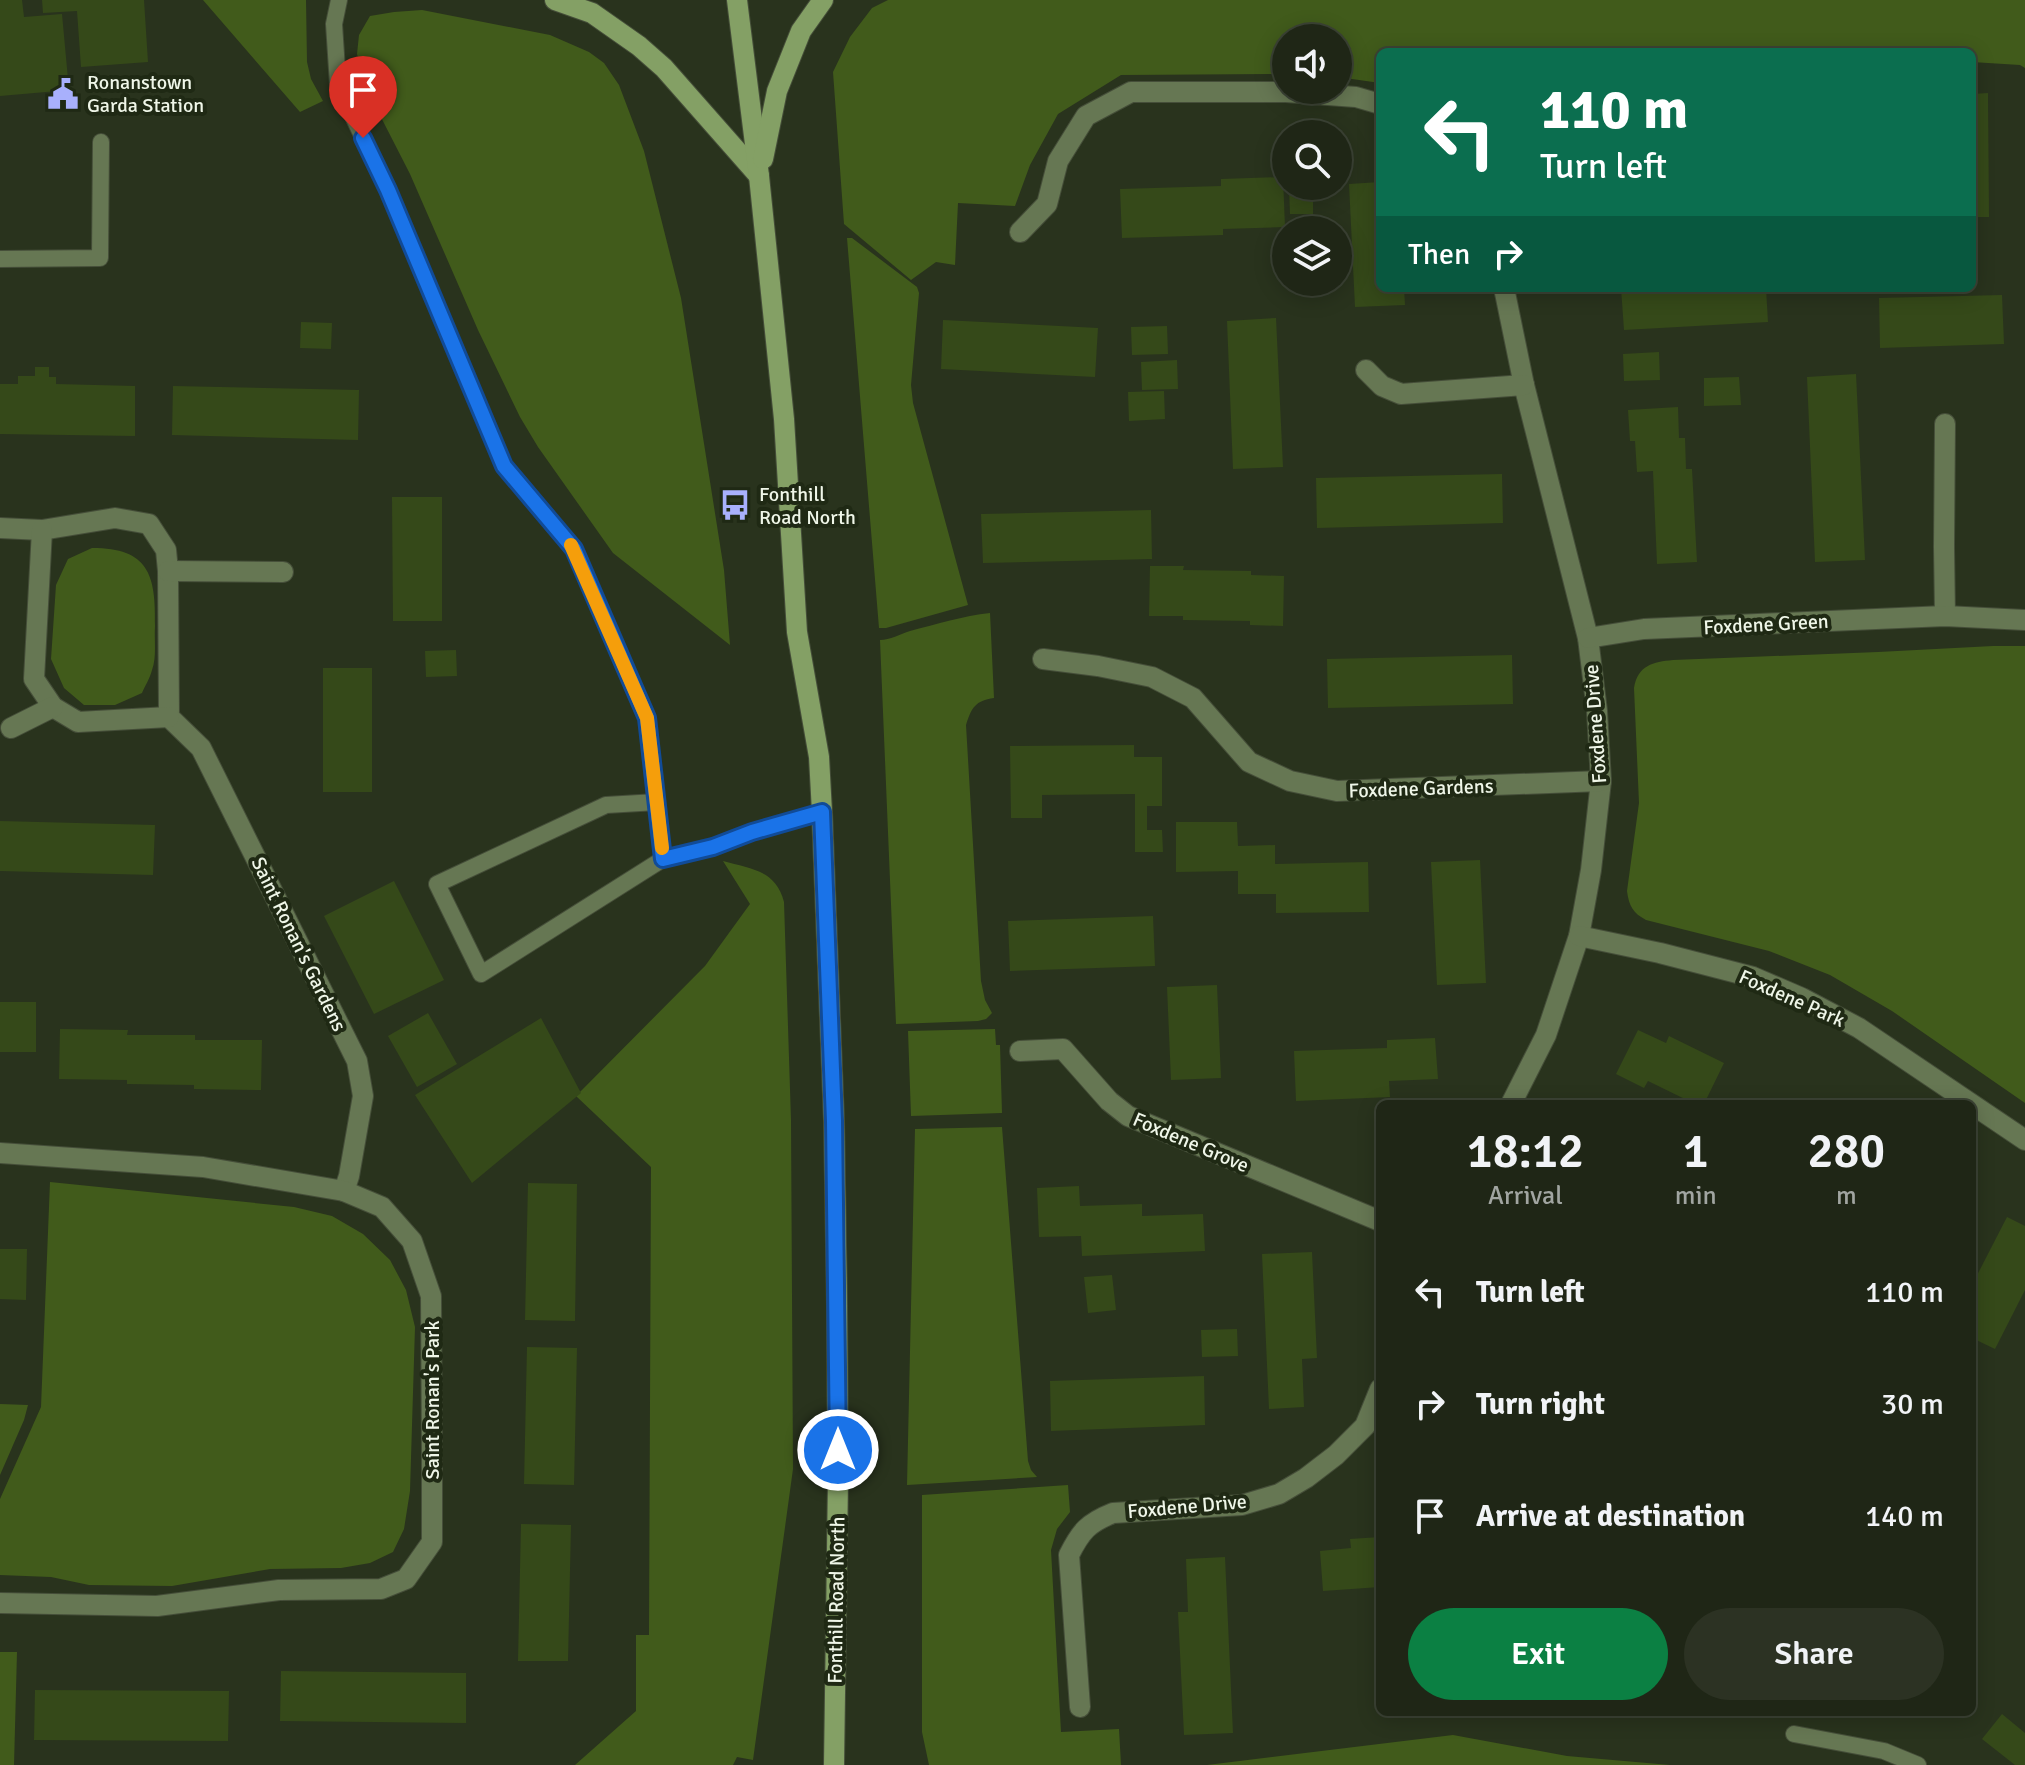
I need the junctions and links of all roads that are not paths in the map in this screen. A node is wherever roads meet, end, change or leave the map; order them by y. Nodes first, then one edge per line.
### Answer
1 (339, 0) edge
2 (555, 0) edge
3 (737, 0) edge
4 (823, 0) edge
5 (1376, 103) edge
6 (101, 142) dead end
7 (759, 176) junction
8 (1020, 232) dead end
9 (0, 259) edge
10 (1505, 292) edge
11 (1366, 370) dead end
12 (1524, 385) junction
13 (1945, 424) dead end
14 (0, 528) edge
15 (42, 530) junction
16 (168, 571) junction
17 (283, 572) dead end
18 (1945, 616) junction
19 (2025, 620) edge
20 (1588, 638) junction
21 (1043, 659) dead end
22 (53, 707) junction
23 (169, 717) junction
24 (11, 728) dead end
25 (1601, 781) junction
26 (657, 802) junction
27 (822, 812) junction
28 (663, 859) junction
29 (1579, 936) junction
30 (1020, 1051) dead end
31 (1513, 1100) edge
32 (1954, 1100) edge
33 (1978, 1118) edge
34 (2025, 1140) edge
35 (0, 1153) edge
36 (344, 1191) junction
37 (1376, 1219) edge
38 (1376, 1399) edge
39 (0, 1603) edge
40 (1080, 1707) dead end
41 (1794, 1734) dead end
42 (1882, 1758) edge
43 (834, 1765) edge
44 (1918, 1765) edge

1 - 26 lane
2 - 7 main road
3 - 7 main road, Fonthill Road North
4 - 7 main road
5 - 8 street
6 - 9 lane
7 - 27 main road, Fonthill Road North
10 - 12 street, Foxdene Drive
11 - 12 street
12 - 20 street, Foxdene Drive
13 - 18 street
14 - 15 street
15 - 16 street
15 - 22 street
16 - 17 street
16 - 23 street
18 - 19 street, Foxdene Green
18 - 20 street, Foxdene Green
20 - 25 street, Foxdene Drive
21 - 25 street, Foxdene Gardens
22 - 23 street
22 - 24 street
23 - 36 street, Saint Ronan's Gardens
25 - 29 street, Foxdene Drive
26 - 28 lane
26 - 28 lane
27 - 28 lane
27 - 43 main road, Fonthill Road North
29 - 31 street, Foxdene Drive
29 - 32 street, Foxdene Park
30 - 37 street, Foxdene Grove
33 - 34 street, Foxdene Park
35 - 36 street, Saint Ronan's Park
36 - 39 street, Saint Ronan's Park
38 - 40 street, Foxdene Drive
41 - 42 lane
42 - 44 lane

